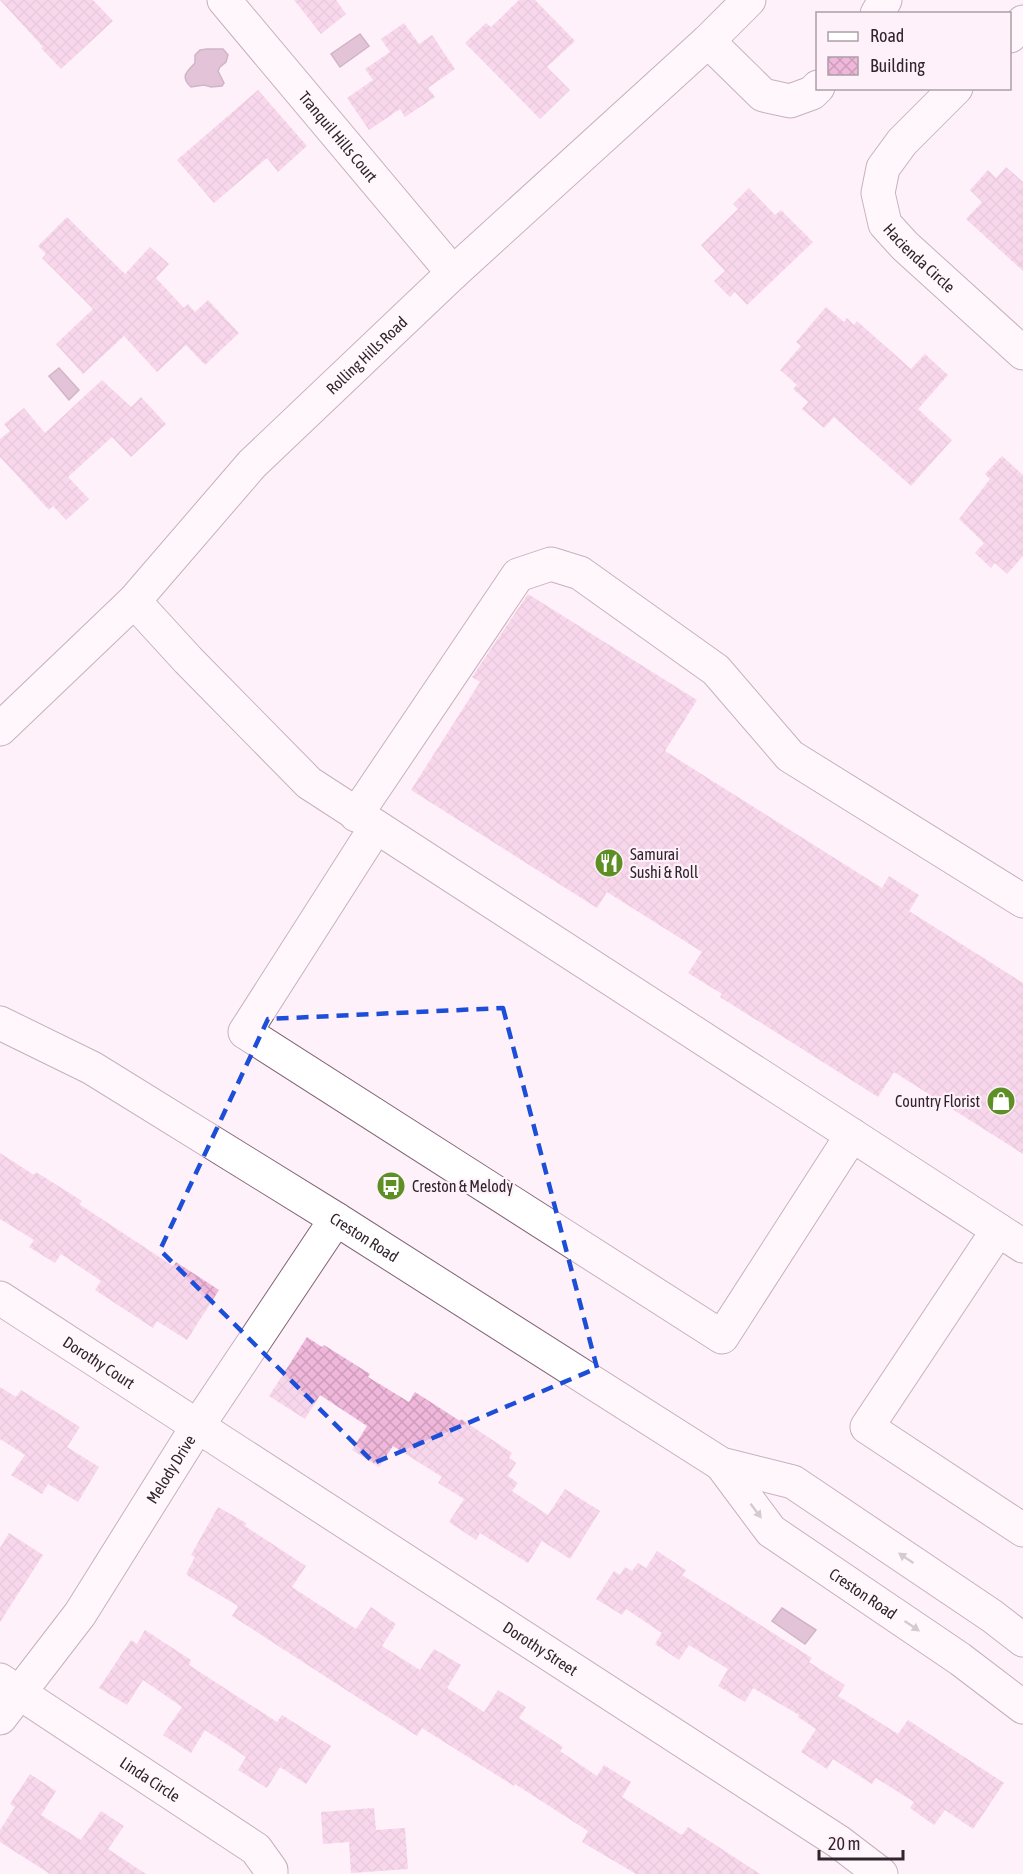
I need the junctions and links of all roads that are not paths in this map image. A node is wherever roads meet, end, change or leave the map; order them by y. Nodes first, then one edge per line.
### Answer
1 (224, 0) edge
2 (749, 0) edge
3 (1023, 22) edge
4 (1011, 35) edge
5 (708, 41) junction
6 (816, 89) edge
7 (954, 90) edge
8 (453, 273) junction
9 (1023, 353) edge
10 (134, 601) junction
11 (0, 729) edge
12 (366, 821) junction
13 (1023, 901) edge
14 (0, 1023) edge
15 (852, 1135) junction
16 (336, 1219) junction
17 (1010, 1238) edge
18 (0, 1298) edge
19 (197, 1426) junction
20 (721, 1464) junction
21 (1023, 1530) edge
22 (1023, 1640) edge
23 (10, 1686) edge
24 (1023, 1707) edge
25 (0, 1718) edge
26 (271, 1874) edge
27 (881, 1874) edge

1 - 8 street, Tranquil Hills Court
2 - 5 street, Rolling Hills Road
3 - 4 street
5 - 6 street
5 - 8 street, Rolling Hills Road
7 - 9 street, Hacienda Circle
8 - 10 street, Rolling Hills Road
10 - 11 street, Rolling Hills Road
10 - 12 street
12 - 13 street
12 - 15 street
12 - 15 street
14 - 16 street, Creston Road
15 - 17 street
16 - 19 street, Melody Drive
16 - 20 street, Creston Road
17 - 21 street
18 - 19 street, Dorothy Court
19 - 23 street, Melody Drive
19 - 27 street, Dorothy Street
22 -> 20 street, Creston Road
20 -> 24 street, Creston Road
23 - 25 street, Melody Drive
23 - 26 street, Linda Circle

